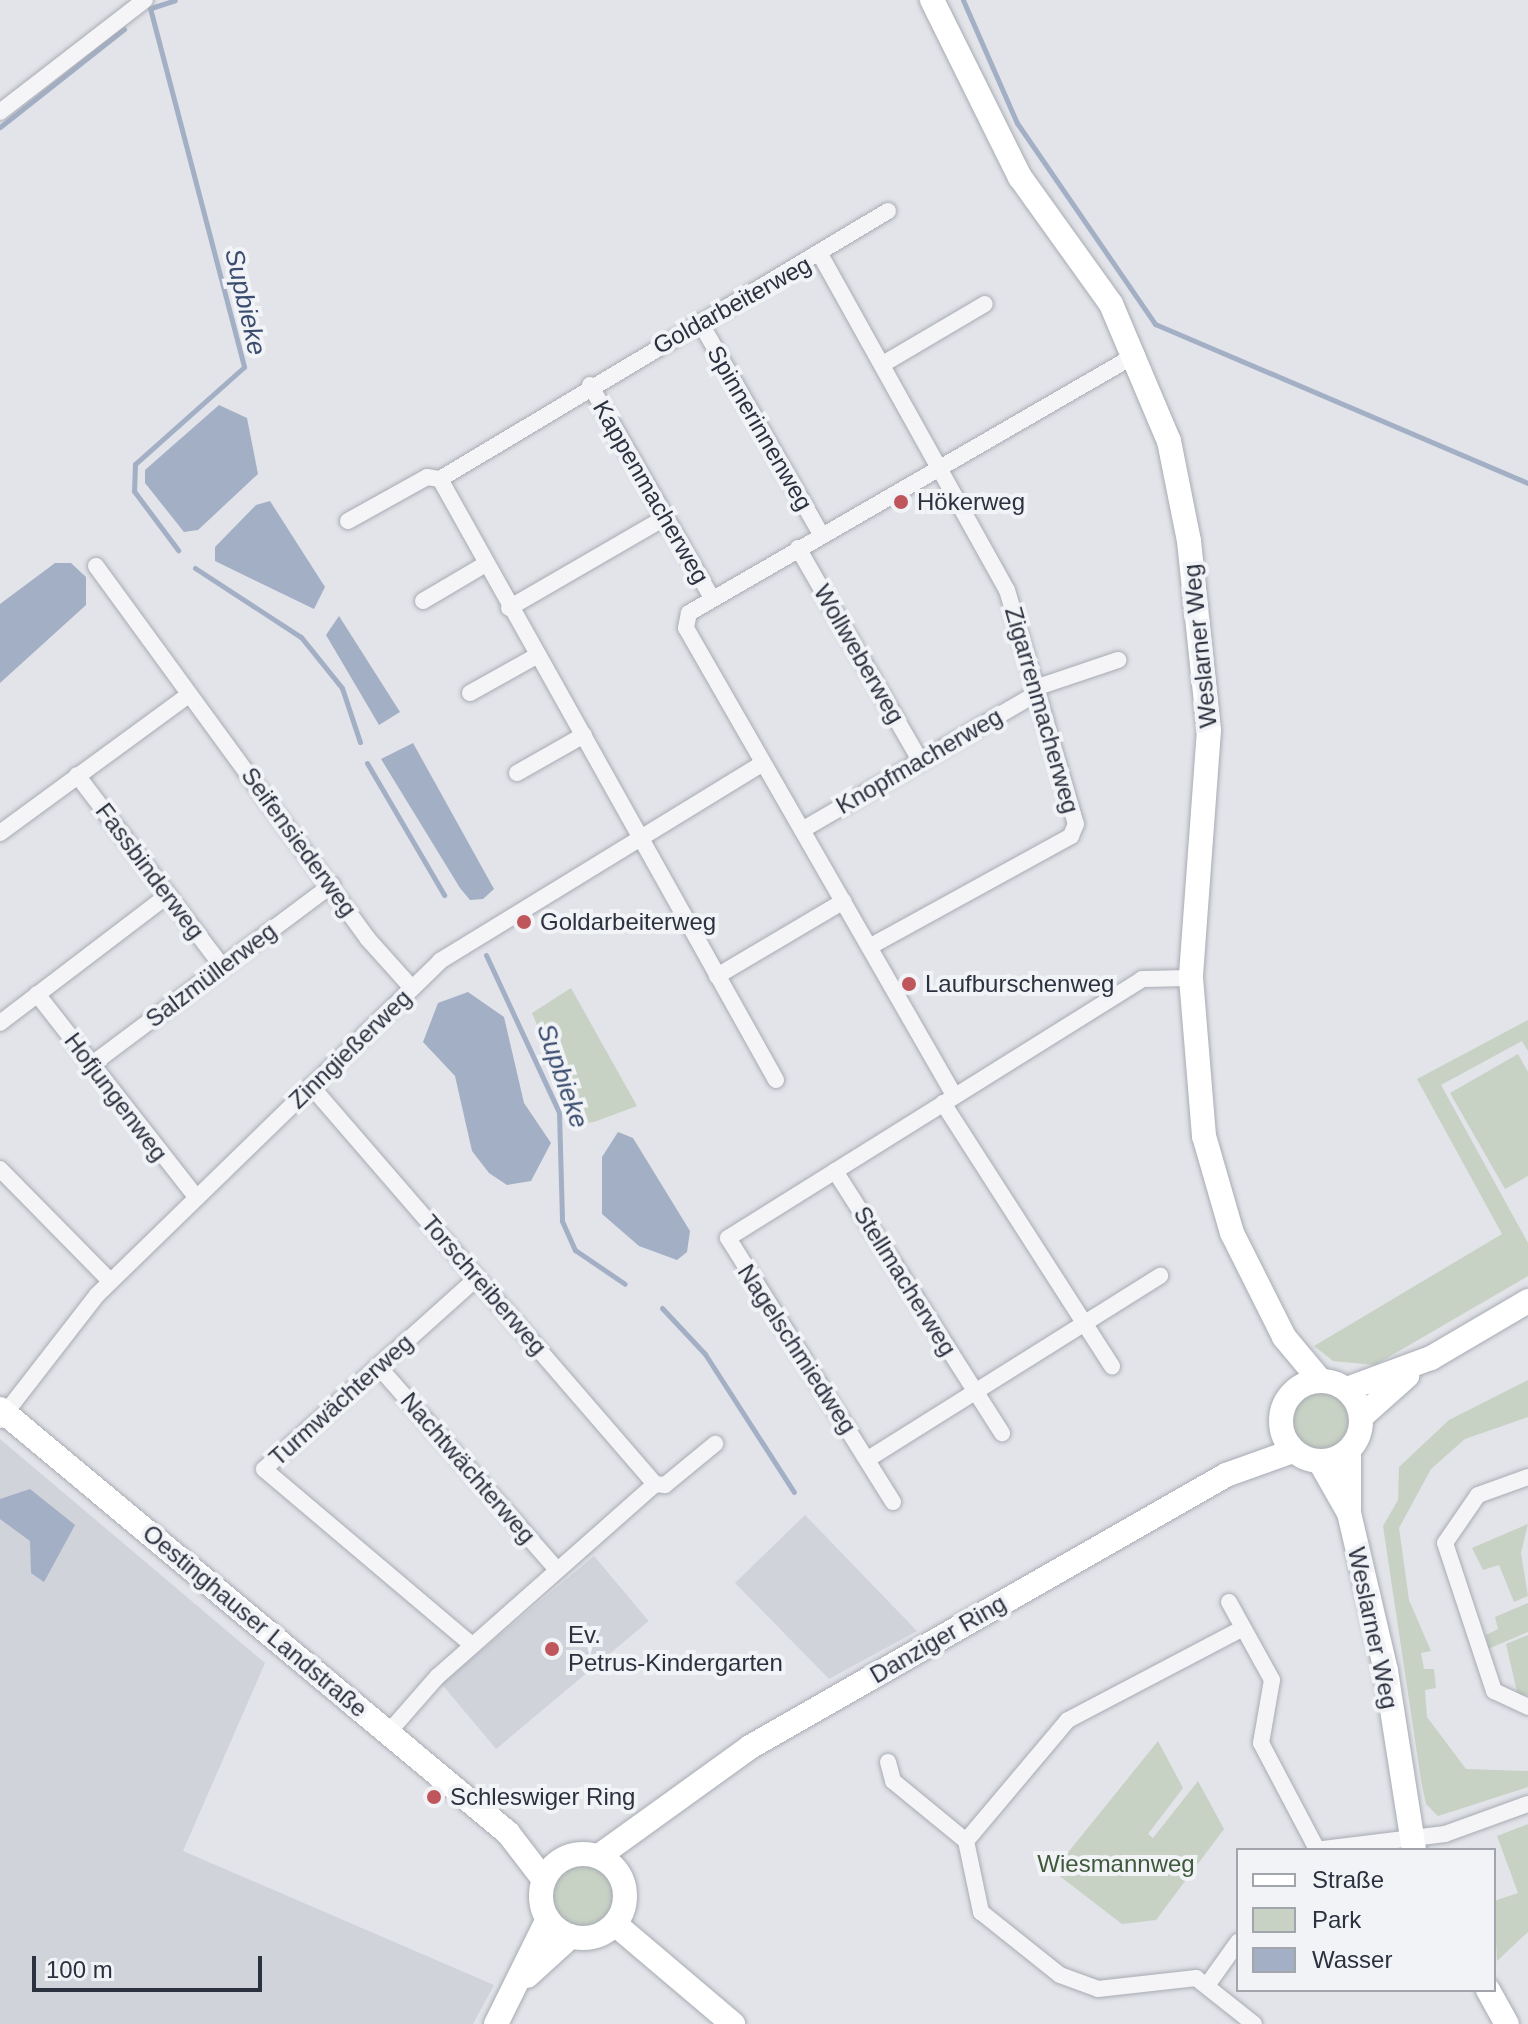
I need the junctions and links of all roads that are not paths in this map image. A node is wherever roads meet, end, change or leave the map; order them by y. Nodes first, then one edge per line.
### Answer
1 (145, 0) edge
2 (932, 0) edge
3 (0, 112) edge
4 (888, 211) dead end
5 (821, 256) junction
6 (985, 304) dead end
7 (700, 322) junction
8 (1137, 354) junction
9 (883, 364) junction
10 (590, 385) junction
11 (938, 468) junction
12 (440, 479) junction
13 (666, 517) junction
14 (348, 521) dead end
15 (821, 534) junction
16 (798, 548) junction
17 (484, 565) junction
18 (96, 566) dead end
19 (712, 598) junction
20 (423, 601) dead end
21 (509, 608) junction
22 (538, 655) junction
23 (1118, 660) dead end
24 (1035, 691) junction
25 (470, 693) dead end
26 (187, 696) junction
27 (584, 735) junction
28 (920, 760) junction
29 (762, 764) junction
30 (517, 773) dead end
31 (77, 775) junction
32 (802, 830) junction
33 (0, 833) edge
34 (645, 837) junction
35 (332, 885) junction
36 (168, 895) junction
37 (844, 901) junction
38 (871, 946) junction
39 (223, 967) junction
40 (717, 976) junction
41 (1191, 978) junction
42 (412, 988) junction
43 (37, 994) junction
44 (0, 1023) edge
45 (91, 1065) junction
46 (776, 1080) dead end
47 (311, 1086) junction
48 (949, 1099) junction
49 (0, 1169) edge
50 (835, 1171) junction
51 (197, 1198) junction
52 (1160, 1276) dead end
53 (477, 1278) junction
54 (110, 1281) junction
55 (1528, 1301) edge
56 (1083, 1324) junction
57 (1284, 1337) junction
58 (1431, 1358) junction
59 (378, 1366) junction
60 (1112, 1366) dead end
61 (1320, 1380) junction
62 (1347, 1389) junction
63 (1294, 1390) junction
64 (974, 1391) junction
65 (2, 1415) edge
66 (1361, 1417) junction
67 (1281, 1427) junction
68 (1002, 1433) dead end
69 (715, 1444) dead end
70 (1349, 1450) junction
71 (1293, 1451) junction
72 (868, 1459) junction
73 (1320, 1462) junction
74 (1226, 1475) junction
75 (1528, 1477) edge
76 (655, 1484) junction
77 (893, 1502) dead end
78 (1349, 1513) junction
79 (557, 1570) junction
80 (1229, 1602) dead end
81 (1241, 1629) junction
82 (472, 1645) junction
83 (1528, 1707) edge
84 (388, 1733) junction
85 (888, 1762) dead end
86 (1528, 1804) edge
87 (658, 1814) junction
88 (508, 1833) junction
89 (1411, 1838) edge
90 (966, 1841) junction
91 (1315, 1848) edge
92 (1325, 1848) edge
93 (599, 1856) junction
94 (561, 1860) junction
95 (620, 1873) junction
96 (544, 1880) junction
97 (548, 1919) junction
98 (615, 1924) junction
99 (571, 1936) junction
100 (1236, 1945) edge
101 (523, 1980) junction
102 (1208, 1984) junction
103 (1489, 1992) edge
104 (496, 2024) edge
105 (733, 2024) edge
106 (1254, 2024) edge
107 (1507, 2024) edge

1 - 3 street
2 - 8 main road, Weslarner Weg
4 - 5 street, Goldarbeiterweg
5 - 7 street, Goldarbeiterweg
5 - 9 street, Goldarbeiterweg
6 - 9 street
7 - 10 street, Goldarbeiterweg
7 - 15 street, Spinnerinnenweg
8 - 11 street
8 - 41 main road, Weslarner Weg
9 - 11 street, Goldarbeiterweg
10 - 12 street, Goldarbeiterweg
10 - 13 street, Kappenmacherweg
11 - 15 street
11 - 24 street, Zigarrenmacherweg
12 - 14 street, Goldarbeiterweg
12 - 17 street
13 - 19 street, Kappenmacherweg
13 - 21 street
15 - 16 street
16 - 19 street
16 - 28 street, Wollweberweg
17 - 20 street
17 - 21 street
18 - 26 street, Seifensiederweg
19 - 29 street
21 - 22 street
22 - 25 street
22 - 27 street
23 - 24 street, Knopfmacherweg
24 - 28 street, Knopfmacherweg
24 - 38 street, Zigarrenmacherweg
26 - 31 street
26 - 35 street, Seifensiederweg
27 - 30 street
27 - 34 street
28 - 32 street, Knopfmacherweg
29 - 32 street
29 - 34 street, Zinngießerweg
31 - 33 street
31 - 36 street, Fassbinderweg
32 - 37 street
34 - 40 street
34 - 42 street, Zinngießerweg
35 - 39 street, Salzmüllerweg
35 - 42 street, Seifensiederweg
36 - 39 street, Fassbinderweg
36 - 43 street
37 - 38 street
37 - 40 street
38 - 48 street
39 - 45 street, Salzmüllerweg
40 - 46 street
41 - 48 street
41 - 57 main road, Weslarner Weg
42 - 47 street, Zinngießerweg
43 - 44 street
43 - 45 street, Hofjungenweg
45 - 51 street, Hofjungenweg
47 - 51 street, Zinngießerweg
47 - 53 street, Torschreiberweg
48 - 50 street
48 - 56 street
49 - 54 street
50 - 64 street, Stellmacherweg
50 - 72 street, Nagelschmiedweg
51 - 54 street, Zinngießerweg
52 - 56 street, Nagelschmiedweg
53 - 59 street, Turmwächterweg
53 - 76 street, Torschreiberweg
54 - 65 street, Zinngießerweg
55 - 58 main road
56 - 60 street
56 - 64 street, Nagelschmiedweg
57 - 61 main road, Weslarner Weg
57 - 63 main road, Weslarner Weg
58 - 62 main road
58 - 66 main road
59 - 79 street, Nachtwächterweg
59 - 82 street, Turmwächterweg
61 - 62 main road
61 - 63 main road
62 - 66 main road
63 - 67 main road
64 - 68 street, Stellmacherweg
64 - 72 street, Nagelschmiedweg
65 - 84 main road, Oestinghauser Landstraße
66 - 70 main road
67 - 71 main road
67 - 74 main road, Danziger Ring
69 - 76 street
70 - 73 main road
70 - 78 main road, Weslarner Weg
71 - 73 main road
71 - 74 main road, Danziger Ring
72 - 77 street, Nagelschmiedweg
73 - 78 main road, Weslarner Weg
74 - 87 main road, Danziger Ring
75 - 83 street
76 - 79 street
78 - 89 main road, Weslarner Weg
79 - 82 street
80 - 81 street
81 - 90 street
81 - 91 street
82 - 84 street
84 - 88 main road, Oestinghauser Landstraße
85 - 90 street
86 - 89 street
87 - 93 main road, Danziger Ring
87 - 95 main road, Danziger Ring
88 - 94 main road, Oestinghauser Landstraße
88 - 96 main road, Oestinghauser Landstraße
89 - 92 street
90 - 102 street
93 - 94 main road
93 - 95 main road
94 - 96 main road
95 - 98 main road
96 - 97 main road
97 - 99 main road
97 - 101 main road
98 - 99 main road
98 - 105 main road
99 - 101 main road
100 - 102 street
101 - 104 main road
102 - 106 street
103 - 107 main road

